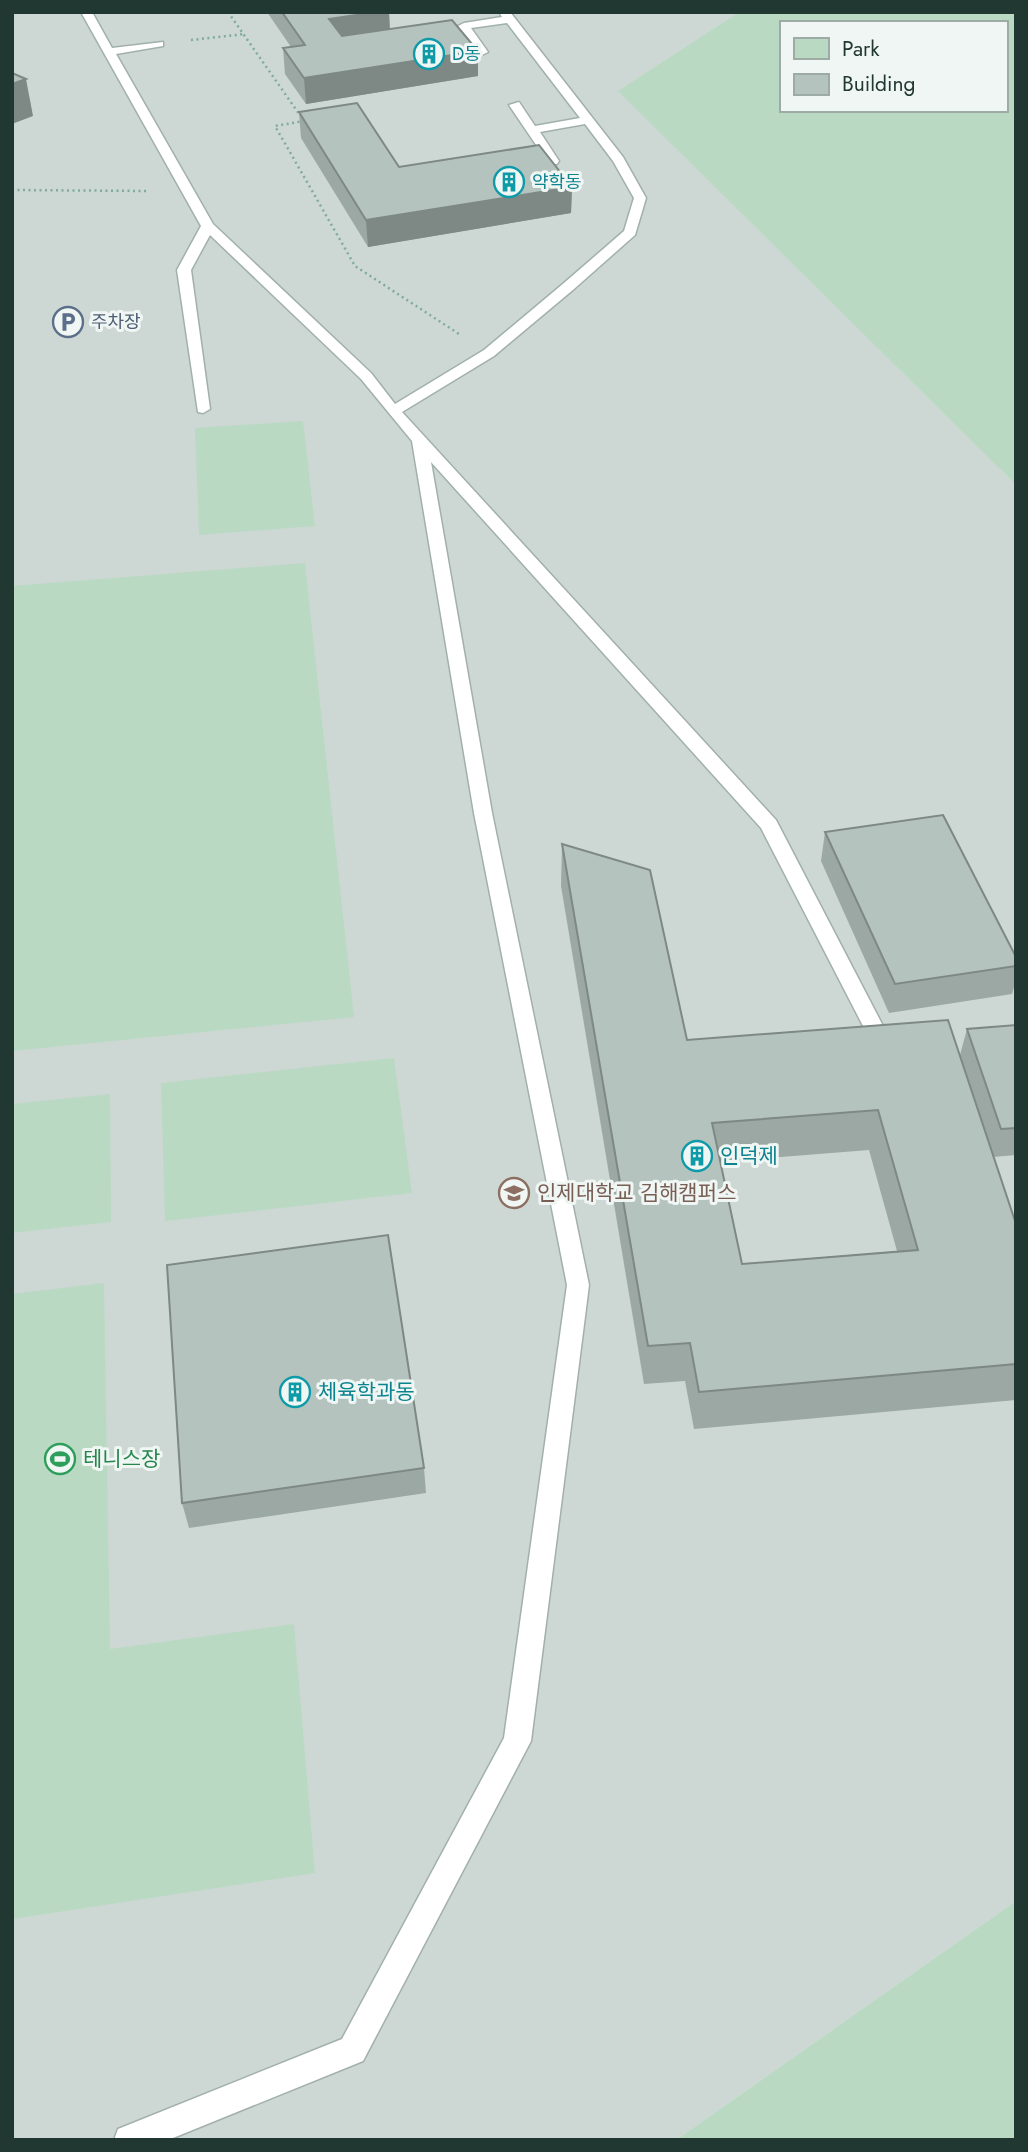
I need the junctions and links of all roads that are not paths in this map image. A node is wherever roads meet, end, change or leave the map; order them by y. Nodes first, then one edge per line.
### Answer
1 (86, 12) edge
2 (507, 15) edge
3 (159, 44) road end
4 (108, 51) junction
5 (482, 52) dead end
6 (515, 105) dead end
7 (587, 120) junction
8 (532, 131) junction
9 (553, 161) edge
10 (208, 226) junction
11 (203, 409) dead end
12 (393, 411) junction
13 (419, 439) junction
14 (885, 1049) edge
15 (129, 2140) edge

1 - 4 lane
2 - 5 lane
2 - 7 lane
3 - 4 lane
4 - 10 lane
6 - 8 lane
7 - 8 lane
7 - 12 lane
8 - 9 lane
10 - 11 lane
10 - 12 lane
12 - 13 lane
13 - 14 lane
13 - 15 lane

